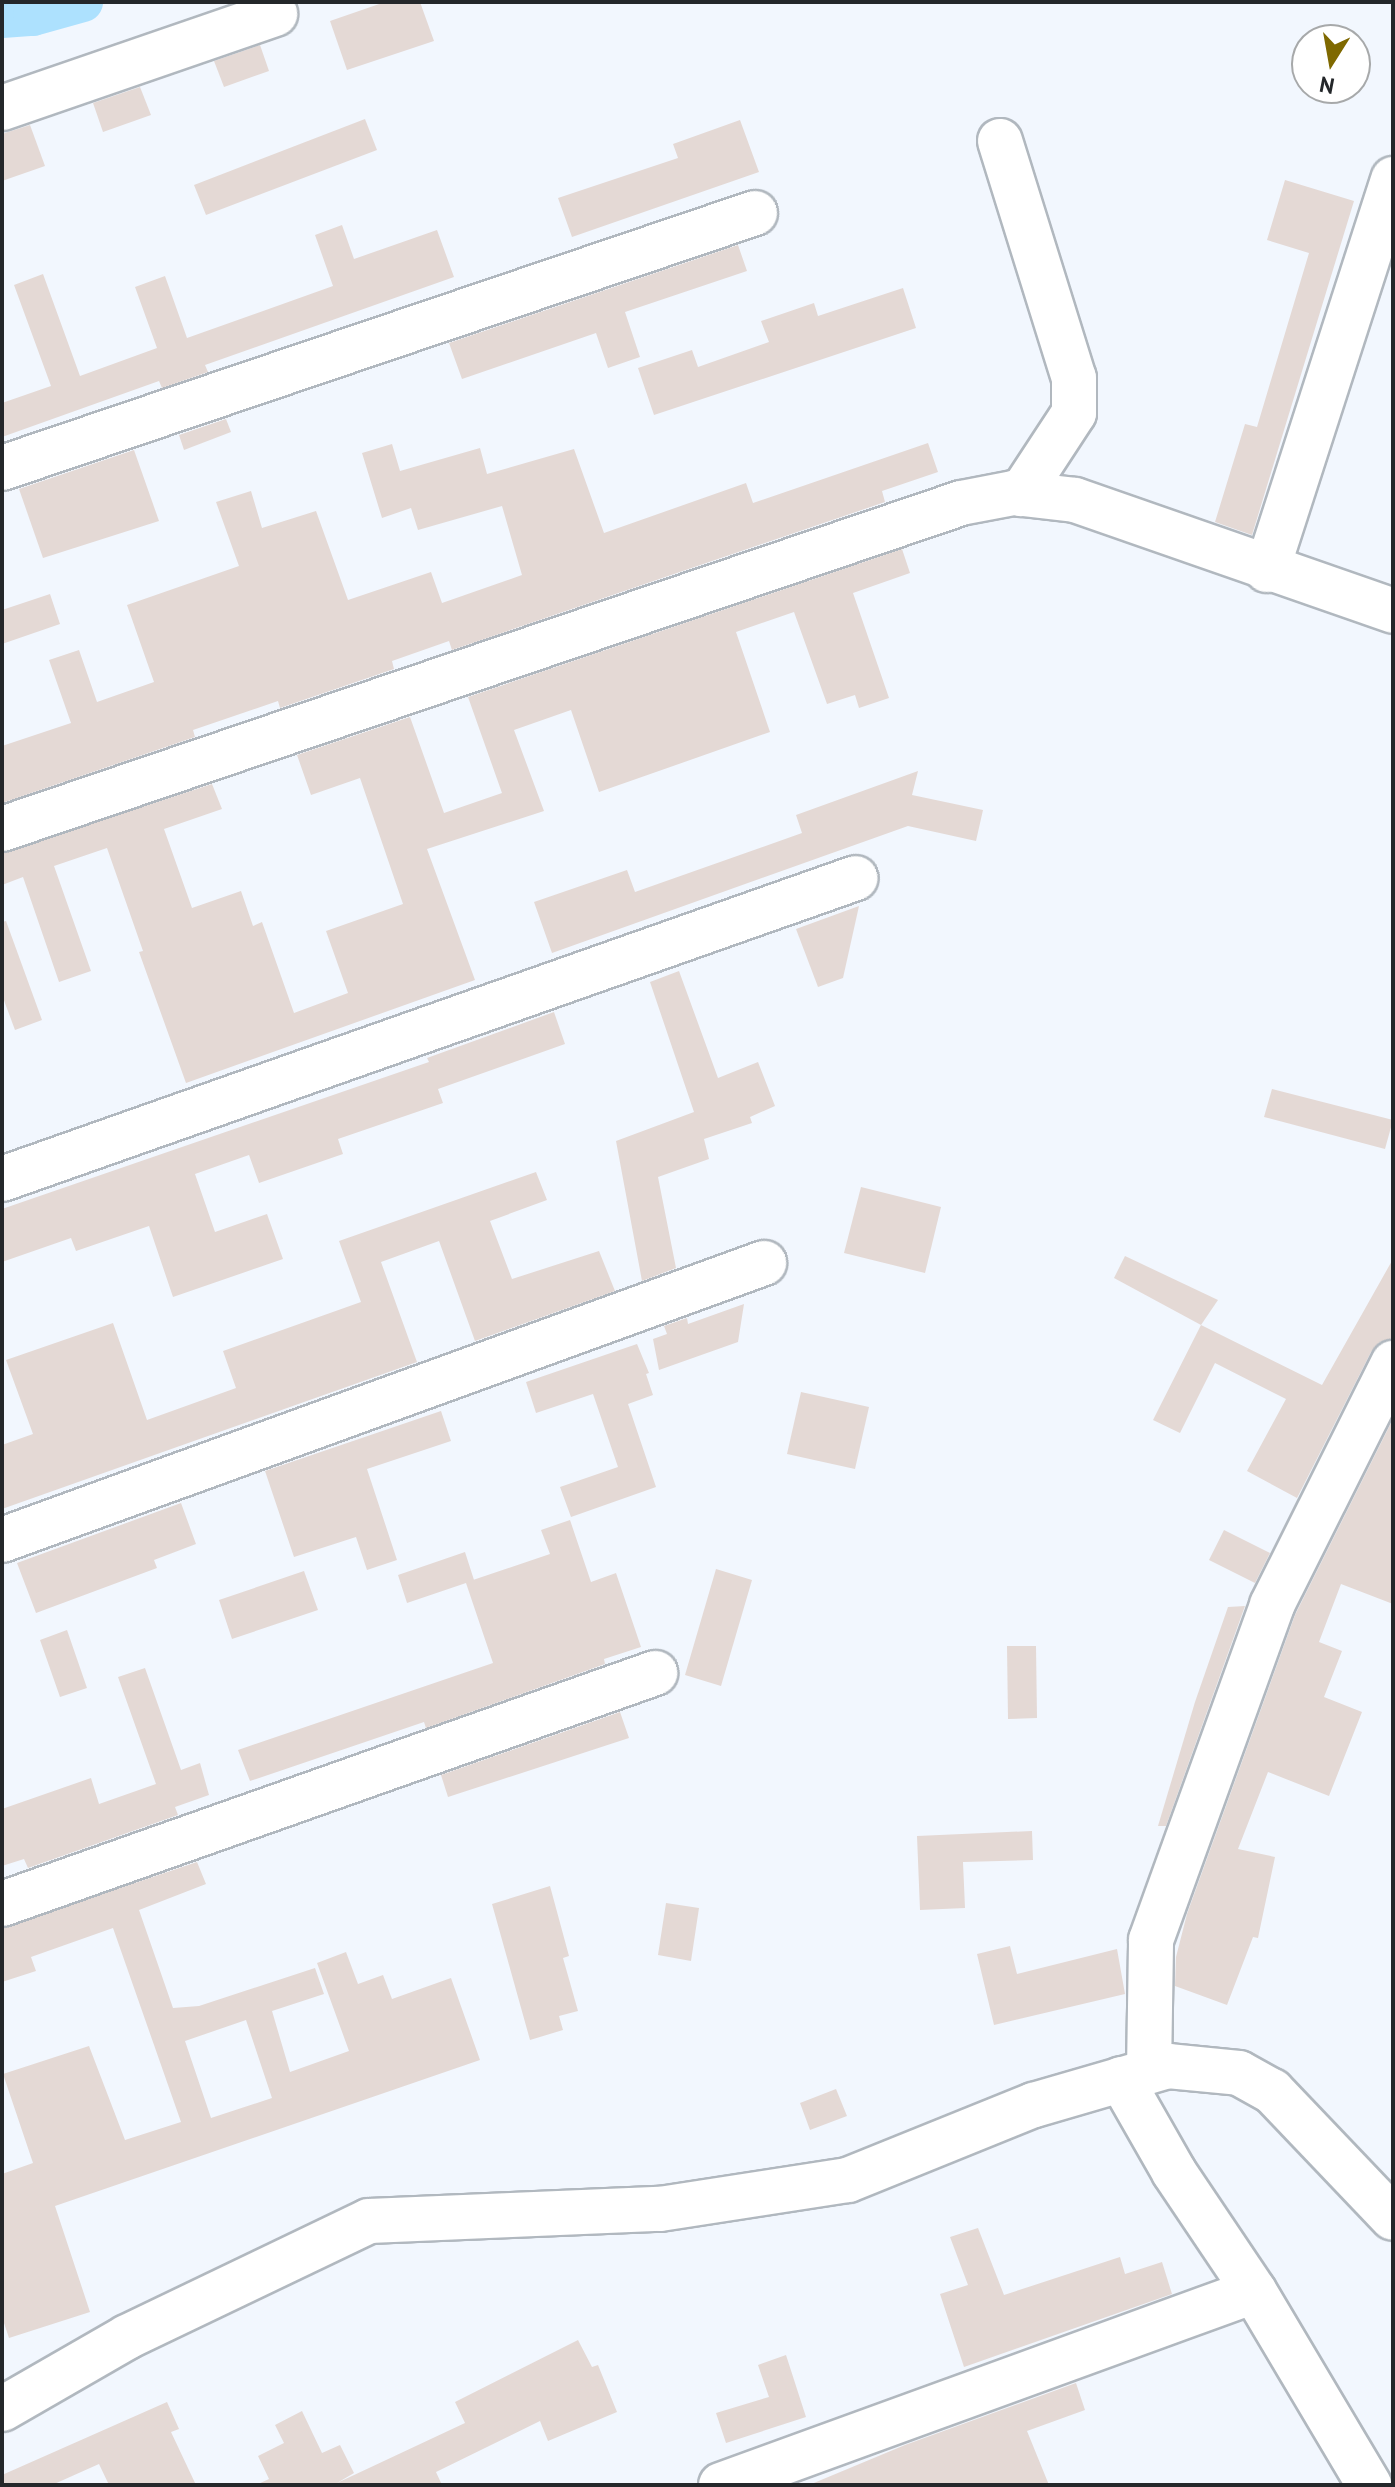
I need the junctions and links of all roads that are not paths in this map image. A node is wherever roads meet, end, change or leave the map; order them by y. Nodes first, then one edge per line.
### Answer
1 (275, 14) dead end
2 (2, 108) edge
3 (1000, 141) dead end
4 (1393, 179) edge
5 (755, 213) dead end
6 (2, 468) edge
7 (1021, 494) junction
8 (1267, 570) junction
9 (1393, 611) edge
10 (2, 829) edge
11 (856, 878) dead end
12 (2, 1179) edge
13 (764, 1263) dead end
14 (1393, 1363) edge
15 (2, 1540) edge
16 (655, 1673) dead end
17 (2, 1904) edge
18 (1135, 2075) junction
19 (1393, 2218) edge
20 (1254, 2291) junction
21 (2, 2409) edge
22 (721, 2485) edge
23 (1369, 2485) edge

1 - 2 street
3 - 7 street
4 - 8 street
5 - 6 street
7 - 8 street
7 - 10 street
8 - 9 street
11 - 12 street
13 - 15 street
14 - 18 street
16 - 17 street
18 - 19 street
18 - 20 street
18 - 21 street
20 - 22 street
20 - 23 street

